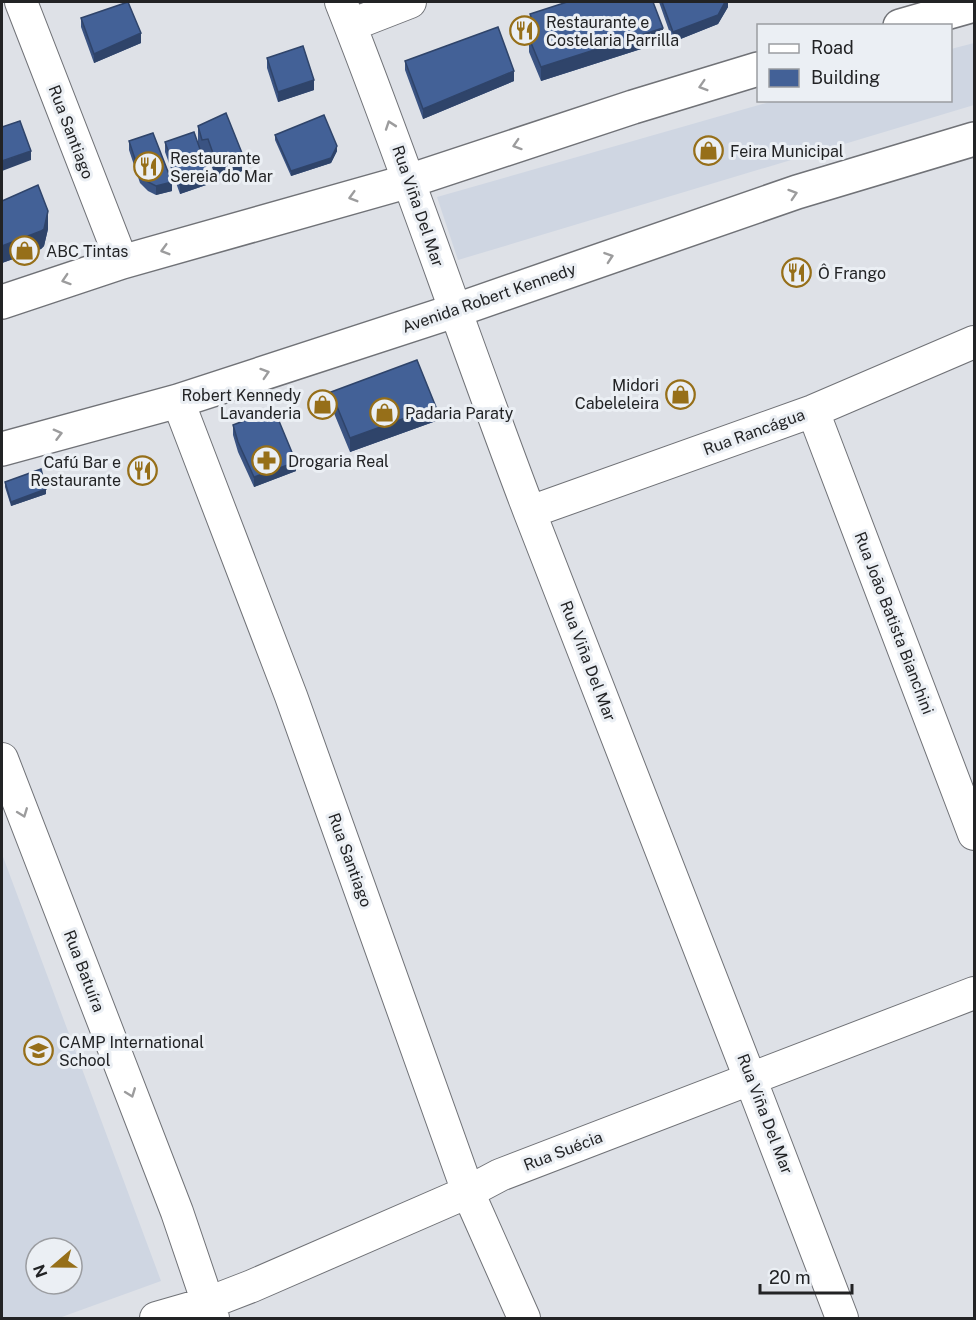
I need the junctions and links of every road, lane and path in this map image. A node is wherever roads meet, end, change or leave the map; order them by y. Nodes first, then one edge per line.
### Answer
1 (21, 2) edge
2 (410, 2) edge
3 (975, 5) edge
4 (346, 13) edge
5 (907, 24) edge
6 (757, 70) edge
7 (975, 139) edge
8 (409, 181) junction
9 (122, 262) junction
10 (2, 302) edge
11 (454, 311) junction
12 (975, 342) edge
13 (178, 401) junction
14 (813, 411) junction
15 (2, 449) edge
16 (530, 512) junction
17 (2, 759) edge
18 (975, 834) edge
19 (975, 993) edge
20 (751, 1078) junction
21 (468, 1192) junction
22 (210, 1311) edge
23 (156, 1318) edge
24 (524, 1318) edge
25 (842, 1318) edge

1 - 9 street, Rua Santiago
2 - 4 street
3 - 5 main road
8 -> 4 street, Rua Viña Del Mar
6 -> 8 main road
11 -> 7 main road, Avenida Robert Kennedy
8 -> 9 main road
8 - 11 street, Rua Viña Del Mar
9 -> 10 main road
13 -> 11 main road, Avenida Robert Kennedy
11 - 16 street, Rua Viña Del Mar
12 - 14 street, Rua Rancágua
15 -> 13 main road, Avenida Robert Kennedy
13 - 21 street, Rua Santiago
14 - 16 street, Rua Rancágua
14 - 18 street, Rua João Batista Bianchini
16 - 20 street, Rua Viña Del Mar
17 -> 22 street, Rua Batuíra
19 - 20 street, Rua Suécia
20 - 21 street, Rua Suécia
20 - 25 street, Rua Viña Del Mar
21 - 22 street, Rua Suécia
21 - 24 street, Rua Santiago
22 - 23 street, Rua Suécia

